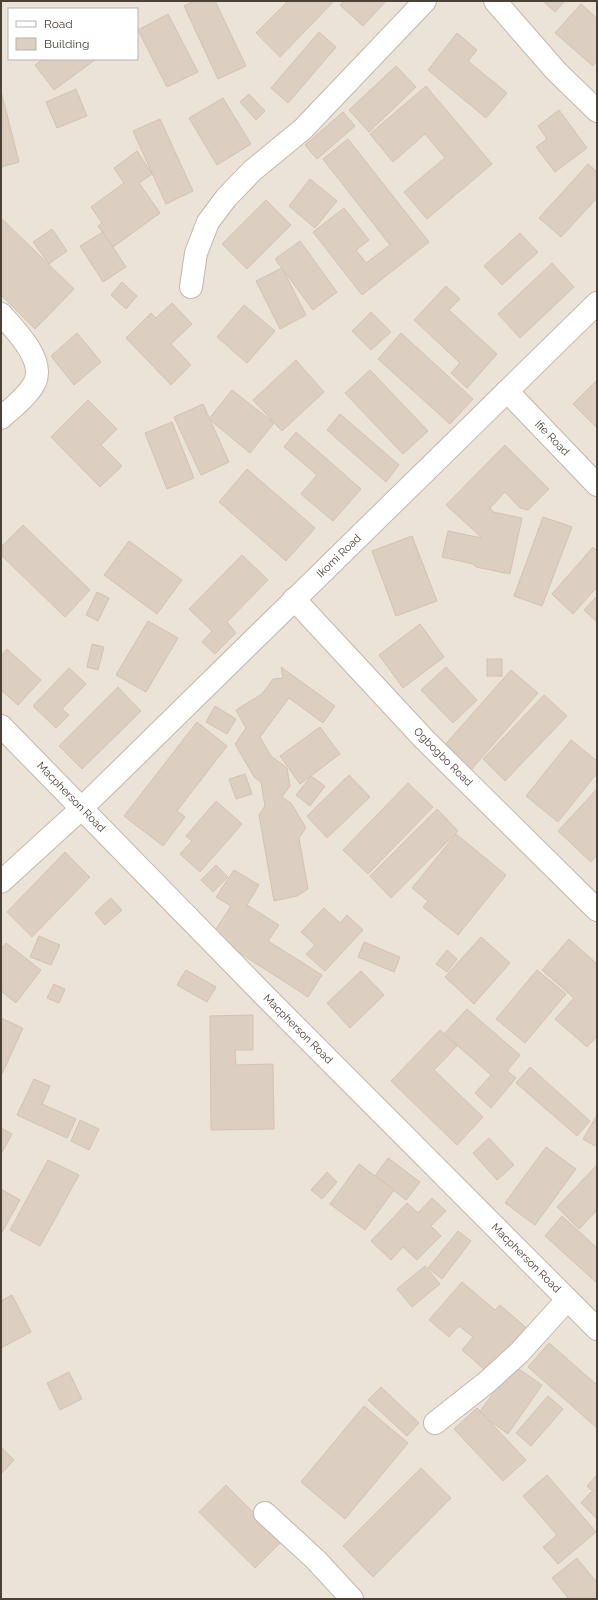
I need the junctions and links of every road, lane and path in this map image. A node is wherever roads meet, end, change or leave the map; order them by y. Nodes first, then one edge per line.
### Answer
1 (425, 1) edge
2 (495, 1) edge
3 (597, 111) edge
4 (192, 288) dead end
5 (597, 303) edge
6 (1, 314) edge
7 (507, 391) junction
8 (1, 418) edge
9 (597, 486) edge
10 (294, 599) junction
11 (1, 726) edge
12 (82, 808) junction
13 (1, 882) edge
14 (597, 910) edge
15 (568, 1300) junction
16 (597, 1329) edge
17 (435, 1422) dead end
18 (265, 1513) dead end
19 (352, 1599) edge

1 - 4 street
2 - 3 street
5 - 7 street, Ikomi Road
6 - 8 street
7 - 9 street, Ifie Road
7 - 10 street, Ikomi Road
10 - 12 street, Ikomi Road
10 - 14 street, Ogbogbo Road
11 - 12 street, Macpherson Road
12 - 13 street, Ikomi Road
12 - 15 street, Macpherson Road
15 - 16 street, Macpherson Road
15 - 17 street
18 - 19 street

